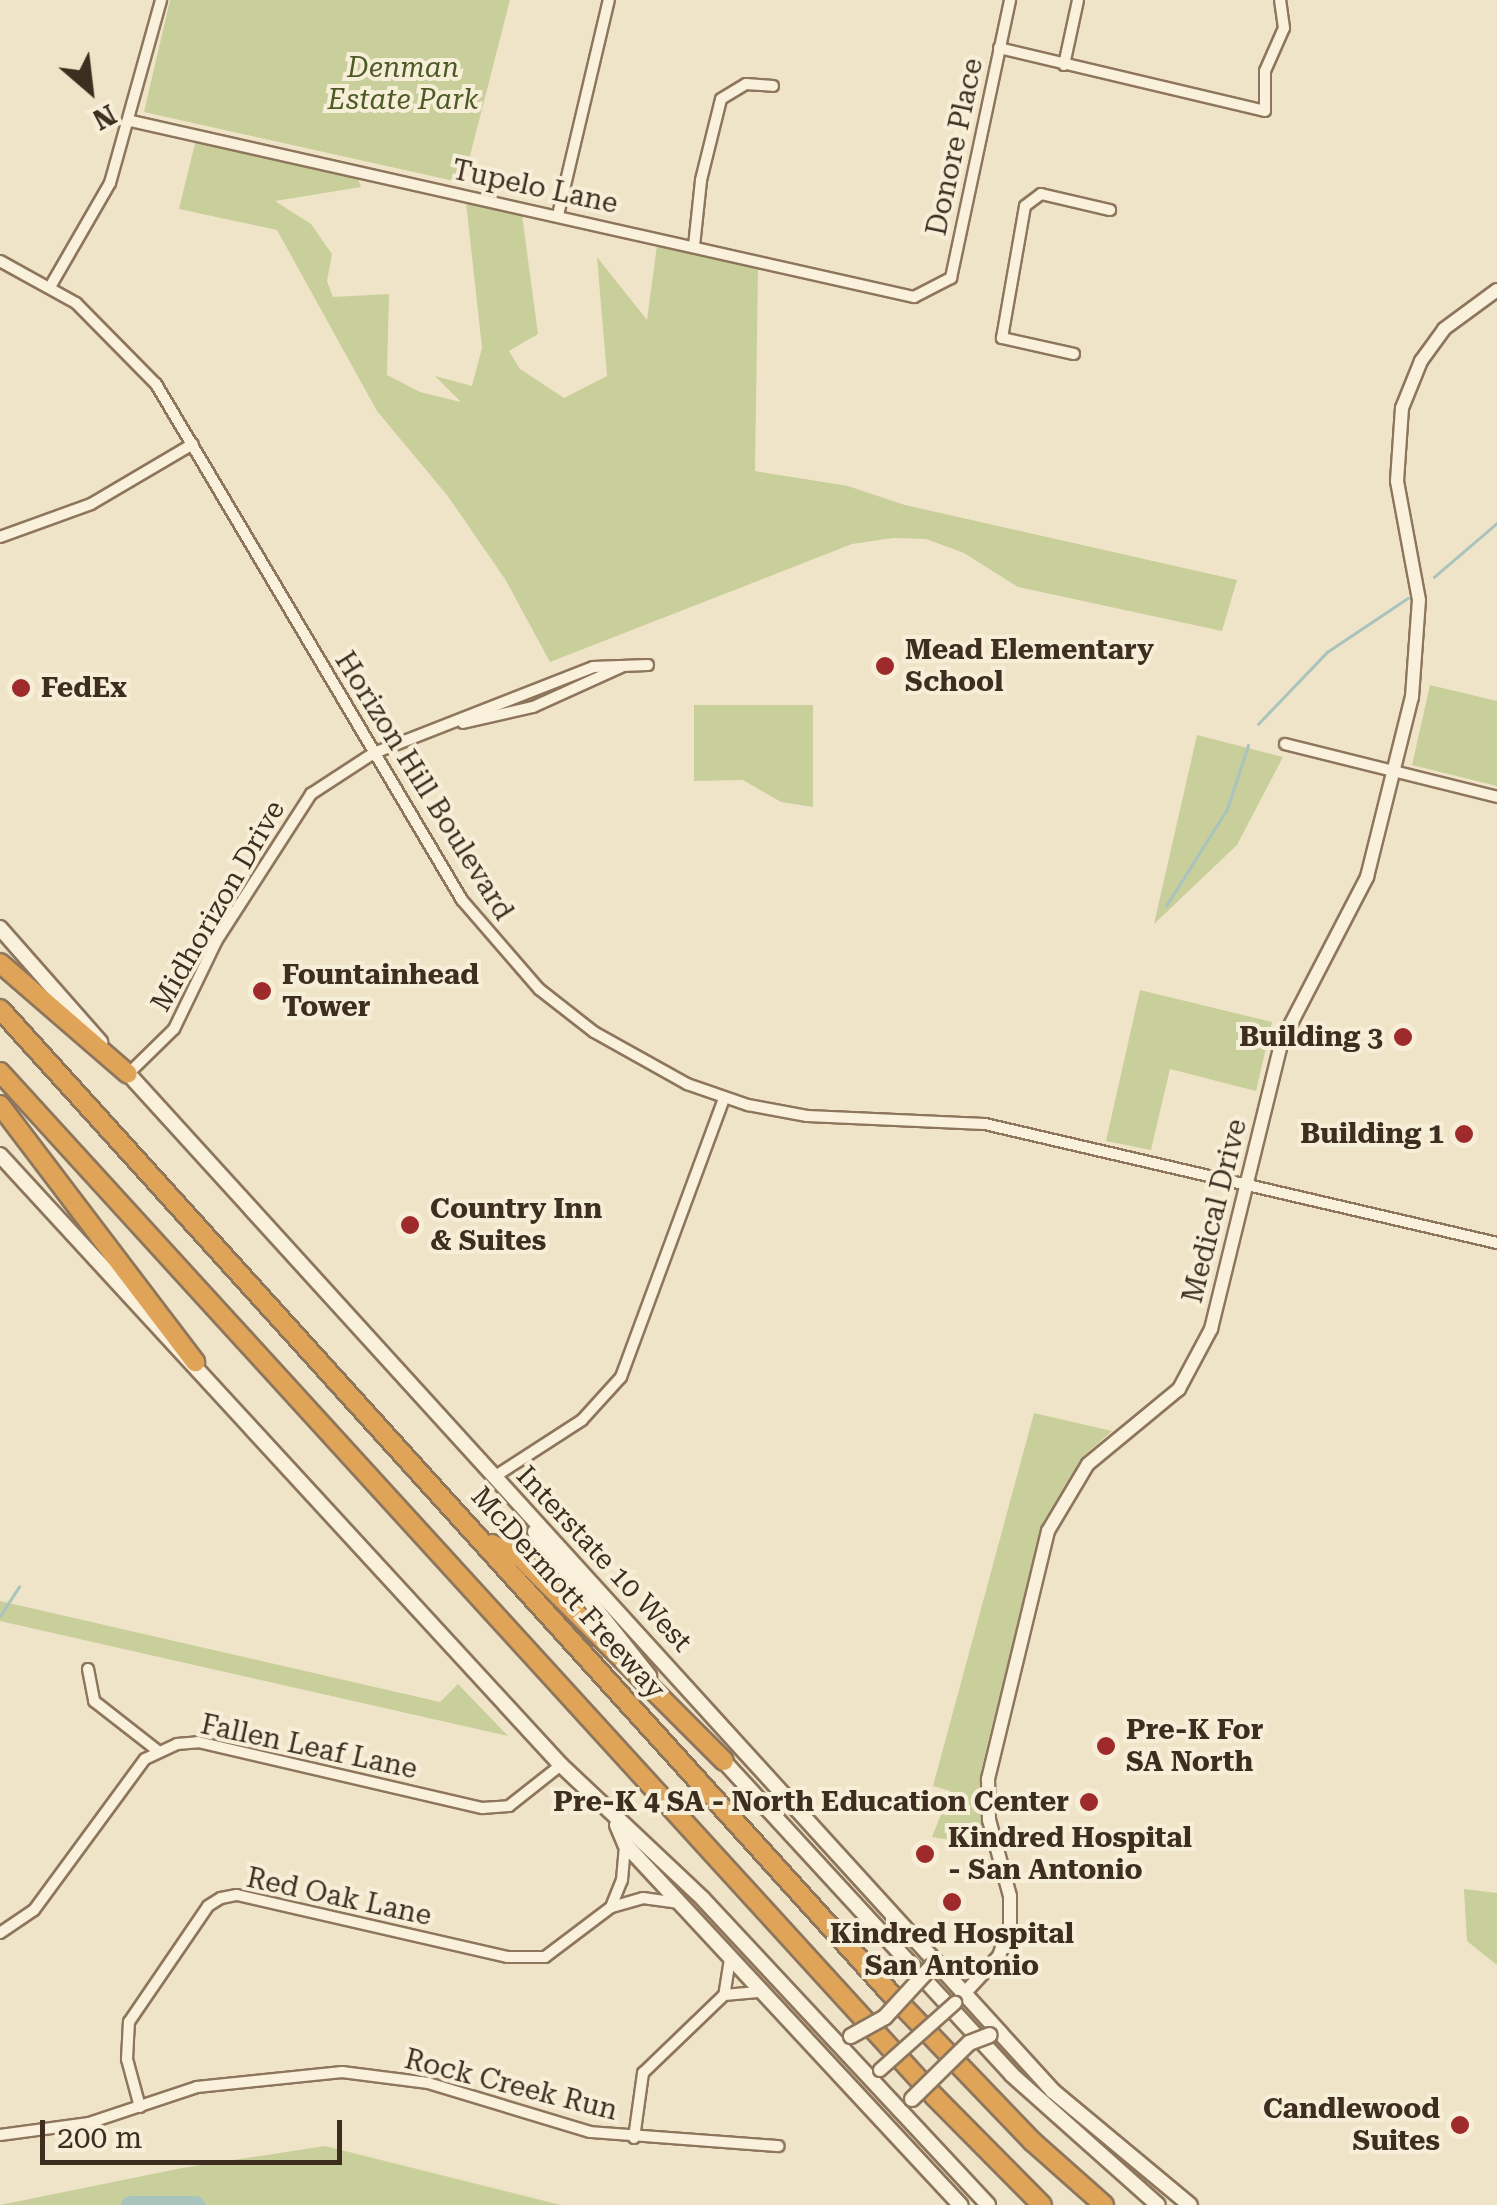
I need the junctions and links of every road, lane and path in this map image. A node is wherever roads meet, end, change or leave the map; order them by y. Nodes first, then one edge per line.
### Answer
1 (161, 0) edge
2 (609, 0) edge
3 (1010, 0) edge
4 (1078, 0) edge
5 (1280, 0) edge
6 (999, 48) junction
7 (1064, 64) junction
8 (773, 86) dead end
9 (131, 122) junction
10 (1110, 210) dead end
11 (558, 215) junction
12 (694, 246) junction
13 (0, 262) edge
14 (50, 287) junction
15 (1497, 290) edge
16 (929, 292) joint
17 (1074, 354) dead end
18 (193, 444) junction
19 (0, 537) edge
20 (648, 665) dead end
21 (623, 666) junction
22 (562, 679) junction
23 (568, 693) junction
24 (463, 723) junction
25 (1286, 744) dead end
26 (374, 753) junction
27 (1393, 772) junction
28 (1497, 797) edge
29 (0, 928) edge
30 (0, 963) edge
31 (0, 1009) edge
32 (0, 1072) edge
33 (128, 1074) junction
34 (724, 1098) junction
35 (0, 1105) edge
36 (0, 1155) edge
37 (1248, 1186) junction
38 (1497, 1243) edge
39 (194, 1362) junction
40 (494, 1477) junction
41 (482, 1540) junction
42 (88, 1669) dead end
43 (158, 1751) junction
44 (724, 1761) junction
45 (561, 1765) junction
46 (617, 1824) junction
47 (625, 1844) junction
48 (679, 1903) junction
49 (611, 1907) junction
50 (0, 1933) edge
51 (926, 1948) junction
52 (730, 1959) junction
53 (760, 1992) junction
54 (724, 1996) junction
55 (961, 1998) junction
56 (821, 2027) junction
57 (1013, 2044) junction
58 (874, 2075) junction
59 (140, 2107) junction
60 (915, 2131) junction
61 (0, 2136) edge
62 (634, 2138) junction
63 (778, 2146) dead end
64 (961, 2205) edge
65 (988, 2205) edge
66 (1042, 2205) edge
67 (1104, 2205) edge
68 (1158, 2205) edge
69 (1190, 2205) edge

1 - 9 street
2 - 11 street
3 - 6 street, Donore Place
4 - 7 street
5 - 7 street
6 - 7 street
6 - 16 street, Donore Place
8 - 12 street
9 - 11 street, Tupelo Lane
9 - 14 street
10 - 17 street
11 - 12 street, Tupelo Lane
12 - 16 street, Tupelo Lane
13 - 14 street, Horizon Hill Boulevard
14 - 18 street, Horizon Hill Boulevard
15 - 27 street, Medical Drive
18 - 19 street
18 - 26 street, Horizon Hill Boulevard
20 - 21 street, Midhorizon Drive
21 - 22 street, Midhorizon Drive
21 - 23 street, Midhorizon Drive
22 - 23 street
22 - 24 street, Midhorizon Drive
23 - 24 street, Midhorizon Drive
24 - 26 street, Midhorizon Drive
25 - 27 street
26 - 33 street, Midhorizon Drive
26 - 34 street, Horizon Hill Boulevard
27 - 28 street
27 - 37 street, Medical Drive
29 - 33 main road, Interstate 10 West
30 - 33 highway
31 - 41 highway, McDermott Freeway
32 - 66 highway
33 - 40 main road, Interstate 10 West
34 - 37 street, Horizon Hill Boulevard
34 - 40 street
35 - 39 highway
36 - 39 main road
37 - 38 street, Horizon Hill Boulevard
37 - 55 street, Medical Drive
39 - 45 main road
40 - 44 main road
40 - 51 main road, Interstate 10 West
41 - 44 highway
41 - 67 highway, McDermott Freeway
42 - 43 street
43 - 45 street, Fallen Leaf Lane
43 - 50 street
44 - 68 main road
45 - 46 main road
46 - 47 main road
46 - 56 main road
47 - 48 main road
47 - 49 street
48 - 49 street
48 - 52 main road
49 - 59 street, Red Oak Lane
51 - 55 main road, Interstate 10 West
51 - 56 main road, bridge
52 - 53 main road
52 - 54 street
53 - 54 street
53 - 64 main road
54 - 62 street
55 - 57 main road, Interstate 10 West
55 - 58 street, Medical Drive, bridge
56 - 58 main road
57 - 60 main road, bridge
57 - 69 main road, Interstate 10 West
58 - 60 main road
59 - 61 street, Rock Creek Run
59 - 62 street, Rock Creek Run
60 - 65 main road
62 - 63 street, Rock Creek Run

